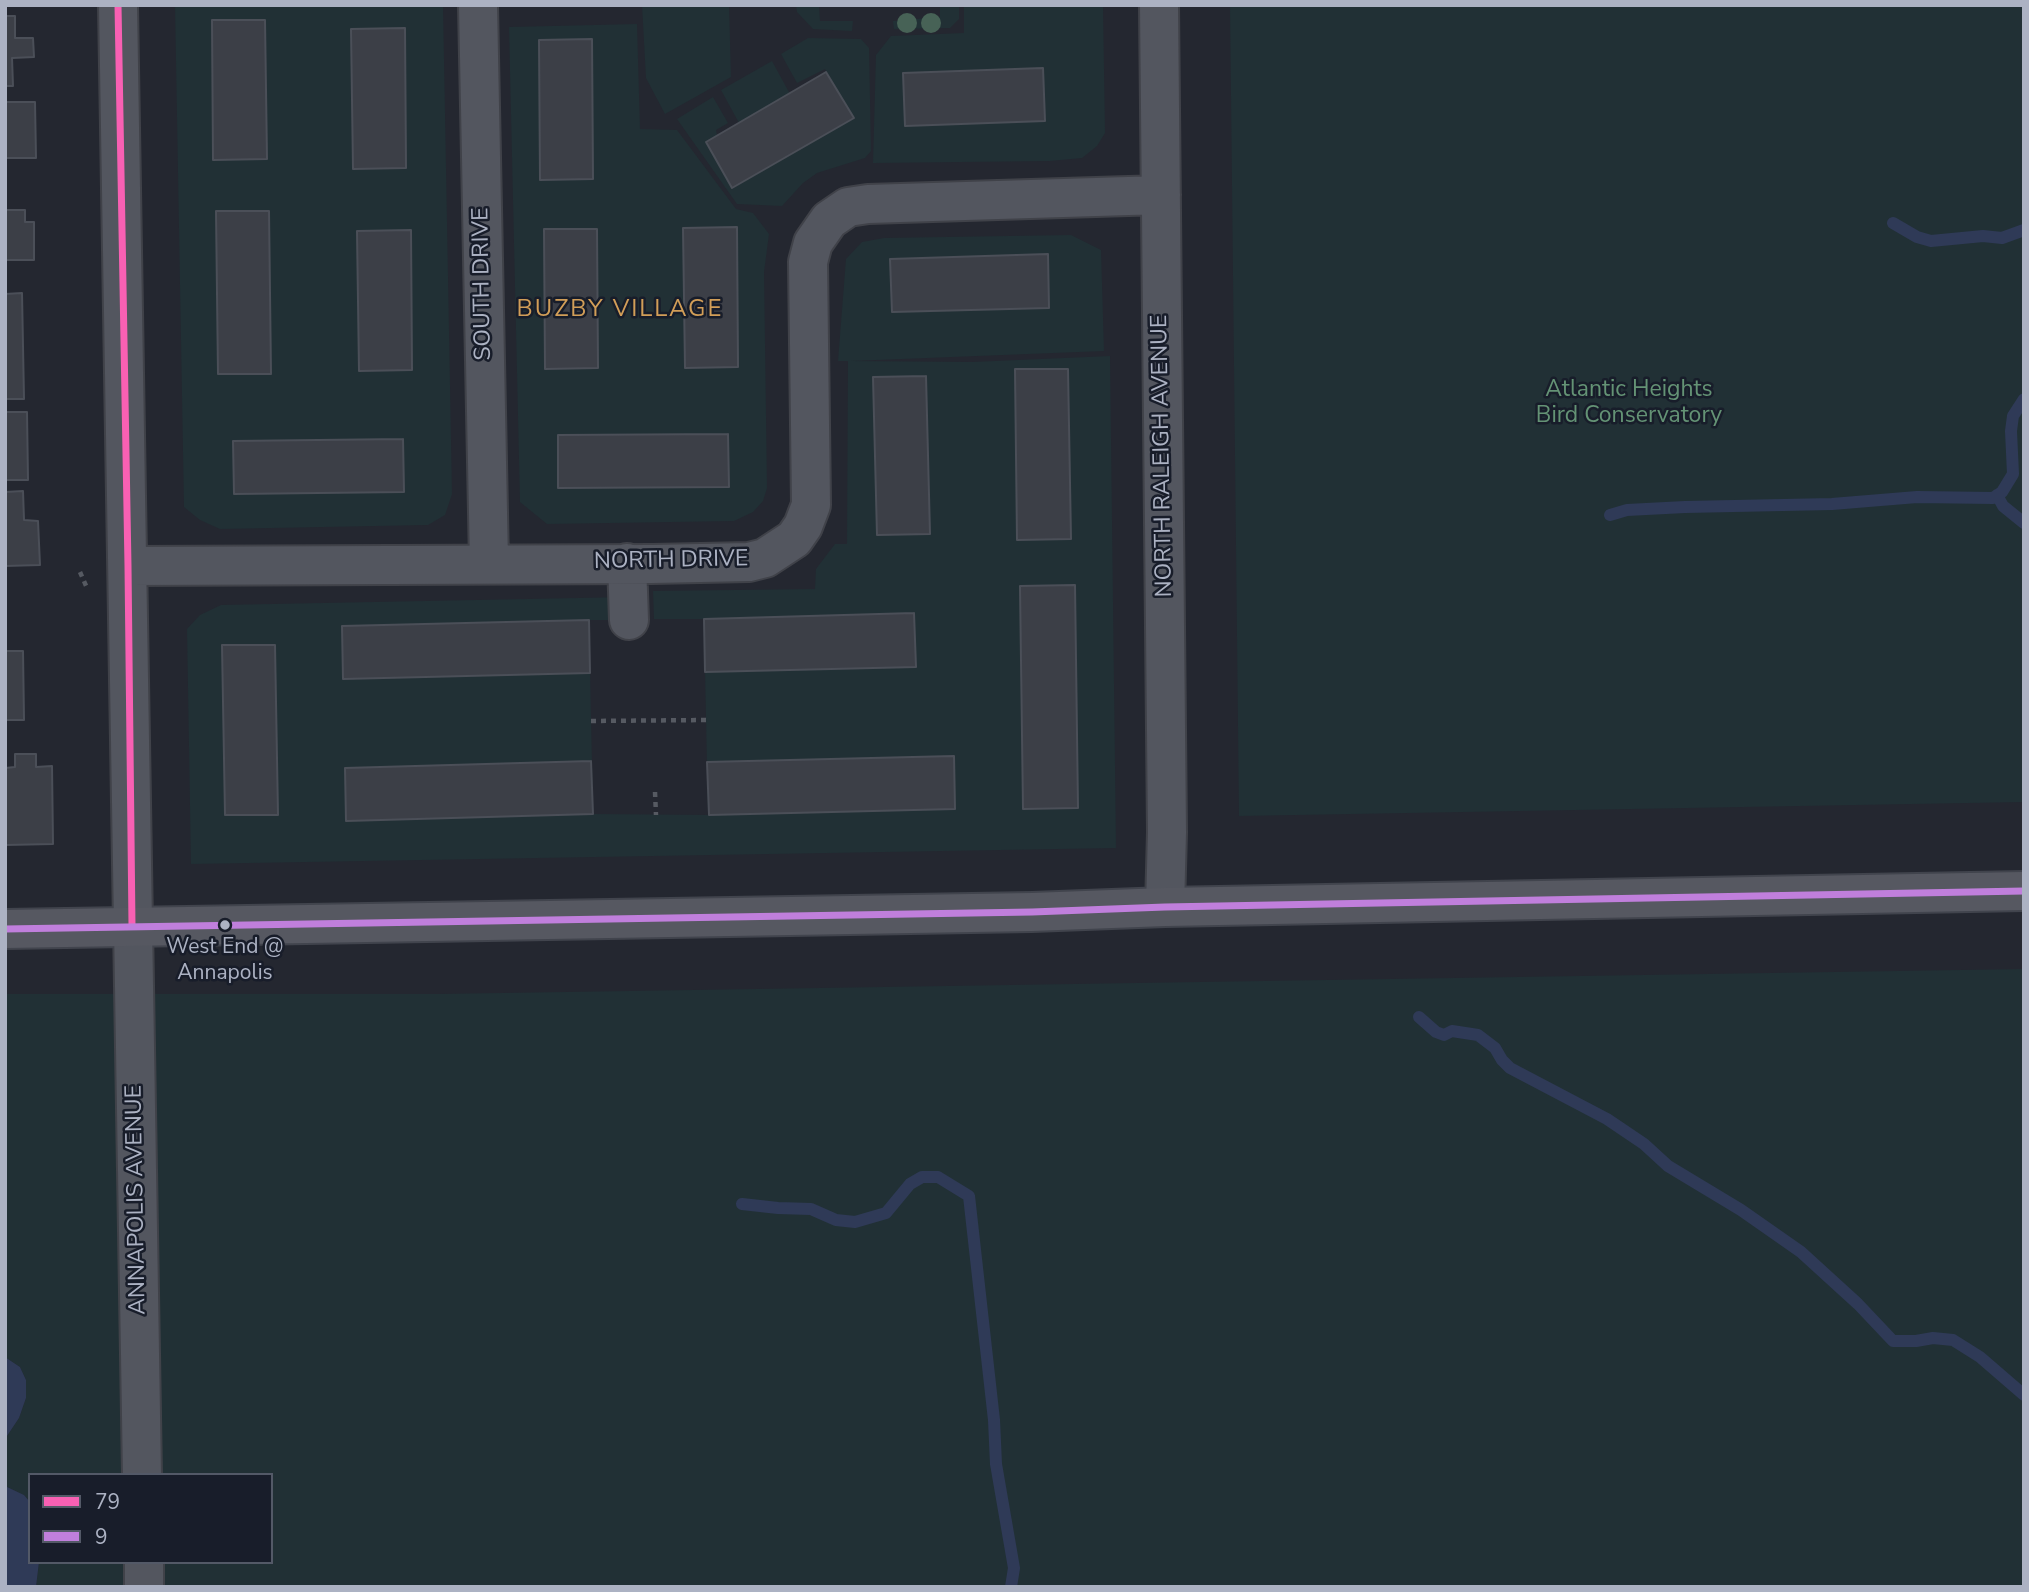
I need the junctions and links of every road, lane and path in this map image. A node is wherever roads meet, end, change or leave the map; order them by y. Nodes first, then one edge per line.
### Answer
1 (118, 5) edge
2 (478, 5) edge
3 (1158, 5) edge
4 (1161, 195) junction
5 (489, 563) junction
6 (640, 563) junction
7 (128, 566) junction
8 (641, 619) dead end
9 (706, 720) dead end
10 (591, 721) dead end
11 (655, 792) dead end
12 (656, 815) dead end
13 (2024, 891) edge
14 (1165, 907) junction
15 (132, 926) junction
16 (5, 929) edge
17 (142, 1473) edge
18 (144, 1564) edge
19 (144, 1587) edge

1 - 7 street, ANNAPOLIS AVENUE
2 - 5 street, SOUTH DRIVE
3 - 4 street, NORTH RALEIGH AVENUE
4 - 6 street, NORTH DRIVE
4 - 14 street, NORTH RALEIGH AVENUE
5 - 6 street, NORTH DRIVE
5 - 7 street, NORTH DRIVE
6 - 8 street
7 - 15 street, ANNAPOLIS AVENUE
9 - 10 path
11 - 12 path
13 - 14 main road
14 - 15 main road
15 - 16 main road
15 - 17 street, ANNAPOLIS AVENUE
18 - 19 street

